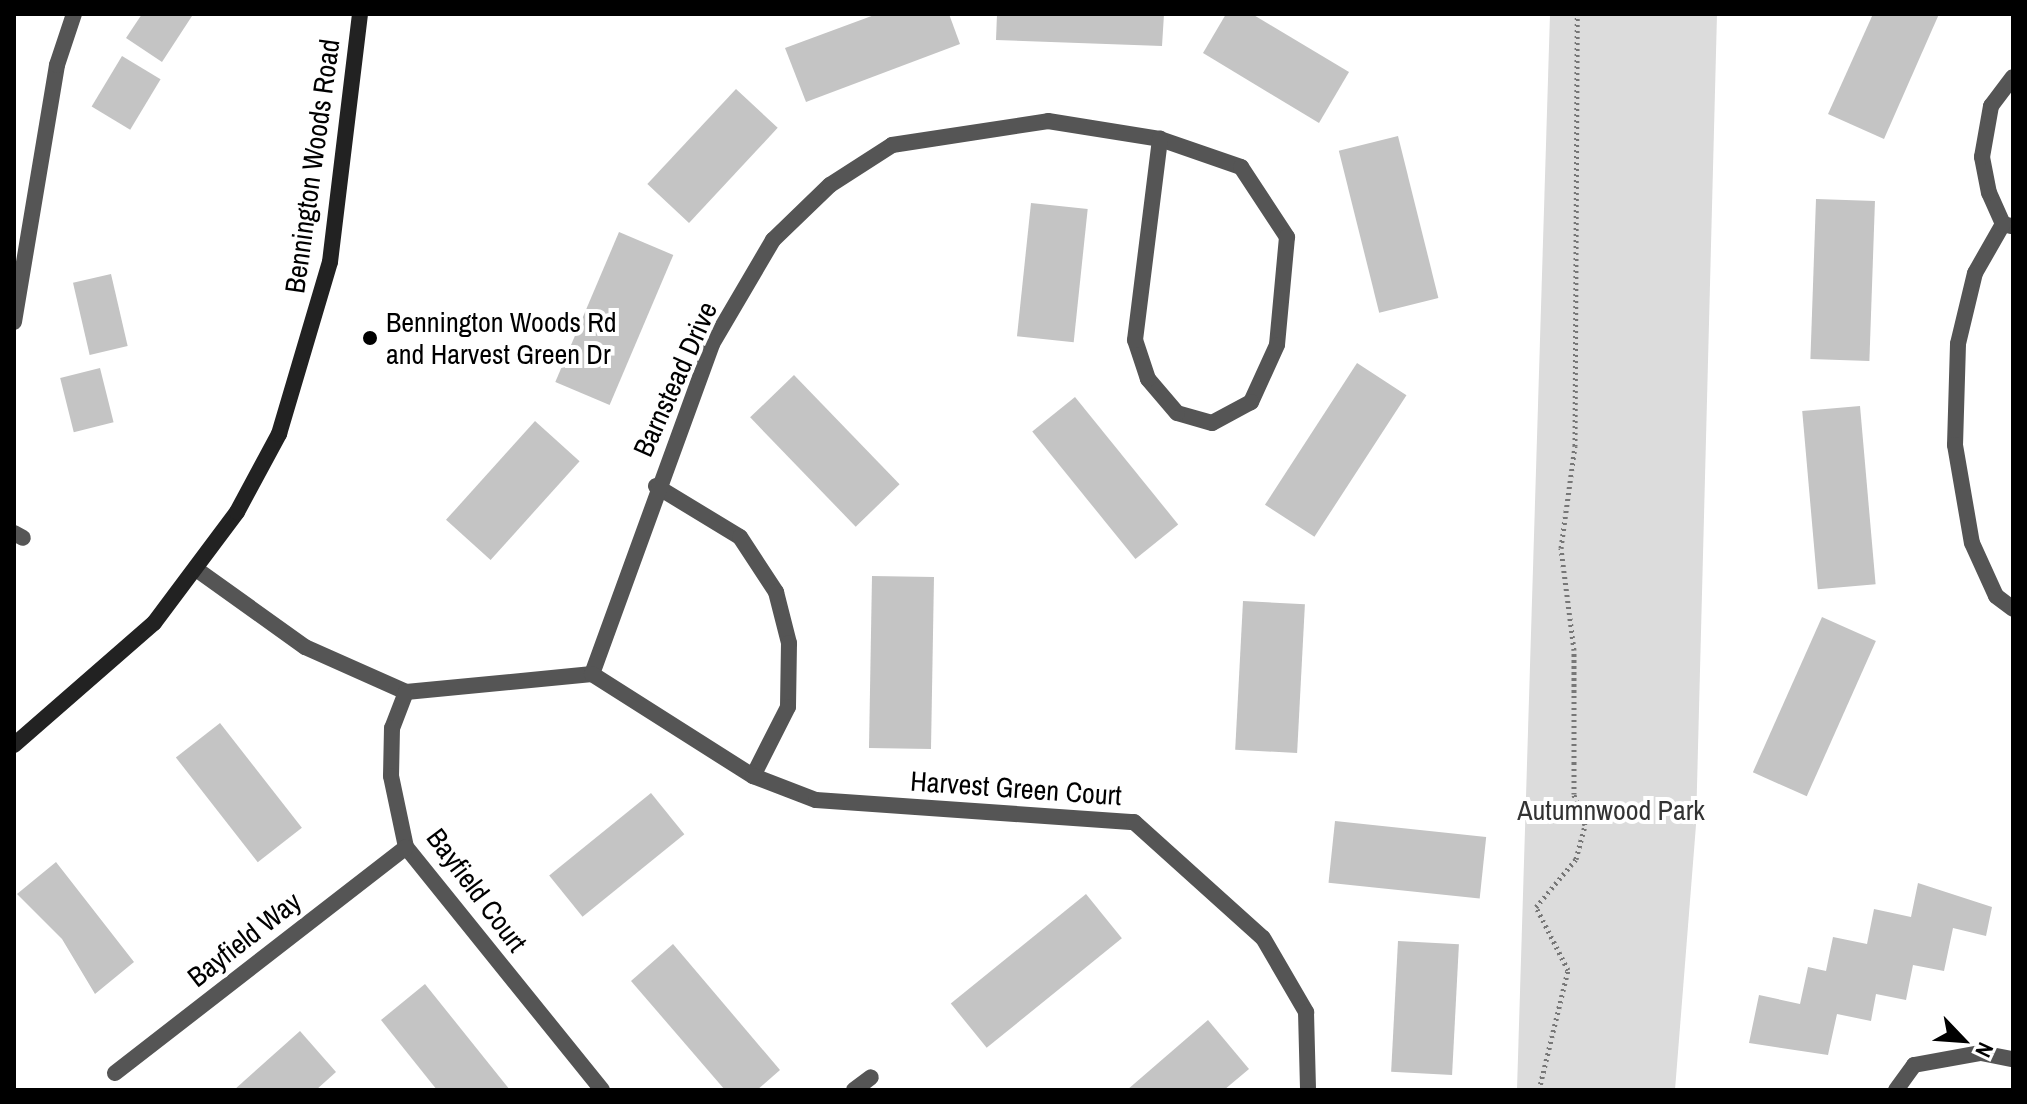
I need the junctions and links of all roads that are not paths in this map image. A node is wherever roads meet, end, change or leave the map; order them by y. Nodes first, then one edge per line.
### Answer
1 (74, 14) edge
2 (360, 14) edge
3 (2013, 77) edge
4 (1160, 139) junction
5 (2008, 225) edge
6 (14, 322) edge
7 (656, 486) junction
8 (196, 569) junction
9 (2013, 609) edge
10 (592, 674) junction
11 (406, 692) junction
12 (14, 745) edge
13 (753, 776) junction
14 (406, 847) junction
15 (2013, 1059) edge
16 (115, 1073) dead end
17 (871, 1077) dead end
18 (602, 1090) edge
19 (854, 1090) edge
20 (1308, 1090) edge
21 (1896, 1090) edge

1 - 6 street
2 - 8 street, Bennington Woods Road
3 - 5 street
4 - 4 street, Barnstead Drive
4 - 7 street, Barnstead Drive
5 - 9 street
7 - 10 street, Barnstead Drive
7 - 13 street
8 - 11 street
8 - 12 street, Bennington Woods Road
10 - 11 street
10 - 13 street, Harvest Green Court
11 - 14 street, Bayfield Court
13 - 20 street, Harvest Green Court
14 - 16 street, Bayfield Way
14 - 18 street, Bayfield Court
15 - 21 street
17 - 19 street

